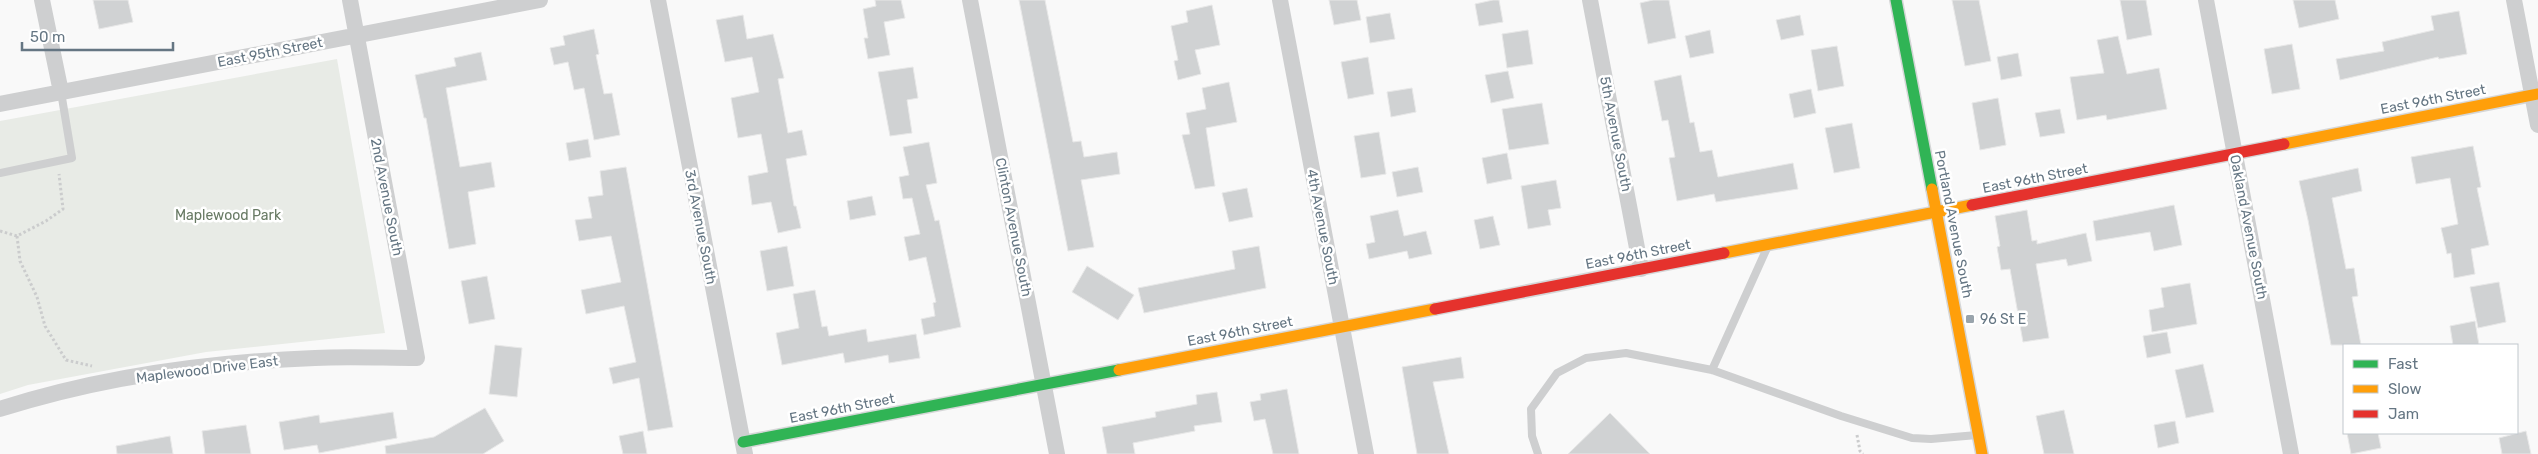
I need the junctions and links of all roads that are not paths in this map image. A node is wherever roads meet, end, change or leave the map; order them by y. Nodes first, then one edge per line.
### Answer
1 (42, 0) edge
2 (350, 0) edge
3 (540, 0) edge
4 (658, 0) edge
5 (970, 0) edge
6 (1280, 0) edge
7 (1590, 0) edge
8 (1896, 0) edge
9 (2206, 0) edge
10 (2514, 0) edge
11 (356, 36) junction
12 (61, 92) junction
13 (2535, 94) edge
14 (0, 104) edge
15 (2538, 125) edge
16 (2235, 154) junction
17 (0, 173) edge
18 (1937, 212) junction
19 (1768, 244) junction
20 (1641, 268) junction
21 (1342, 327) junction
22 (417, 358) joint
23 (1712, 370) junction
24 (1044, 384) junction
25 (0, 409) edge
26 (1978, 434) junction
27 (744, 448) edge
28 (1057, 454) edge
29 (1366, 454) edge
30 (1538, 454) edge
31 (1982, 454) edge
32 (2291, 454) edge

1 - 12 street
2 - 11 street, 2nd Avenue South
3 - 11 street, East 95th Street
4 - 27 street, 3rd Avenue South
5 - 24 street, Clinton Avenue South
6 - 21 street, 4th Avenue South
7 - 20 street, 5th Avenue South
8 - 18 street, Portland Avenue South
9 - 16 street, Oakland Avenue South
10 - 13 street
11 - 12 street, East 95th Street
11 - 22 street, 2nd Avenue South
12 - 14 street, East 95th Street
12 - 17 lane
13 - 15 street
13 - 16 street, East 96th Street
16 - 18 street, East 96th Street
16 - 32 street, Oakland Avenue South
18 - 19 street, East 96th Street
18 - 26 street, Portland Avenue South
19 - 20 street, East 96th Street
19 - 23 lane
20 - 21 street, East 96th Street
21 - 24 street, East 96th Street
21 - 29 street, 4th Avenue South
22 - 25 street, Maplewood Drive East
23 - 26 lane
23 - 30 lane
24 - 27 street, East 96th Street
24 - 28 street, Clinton Avenue South
26 - 31 street, Portland Avenue South

